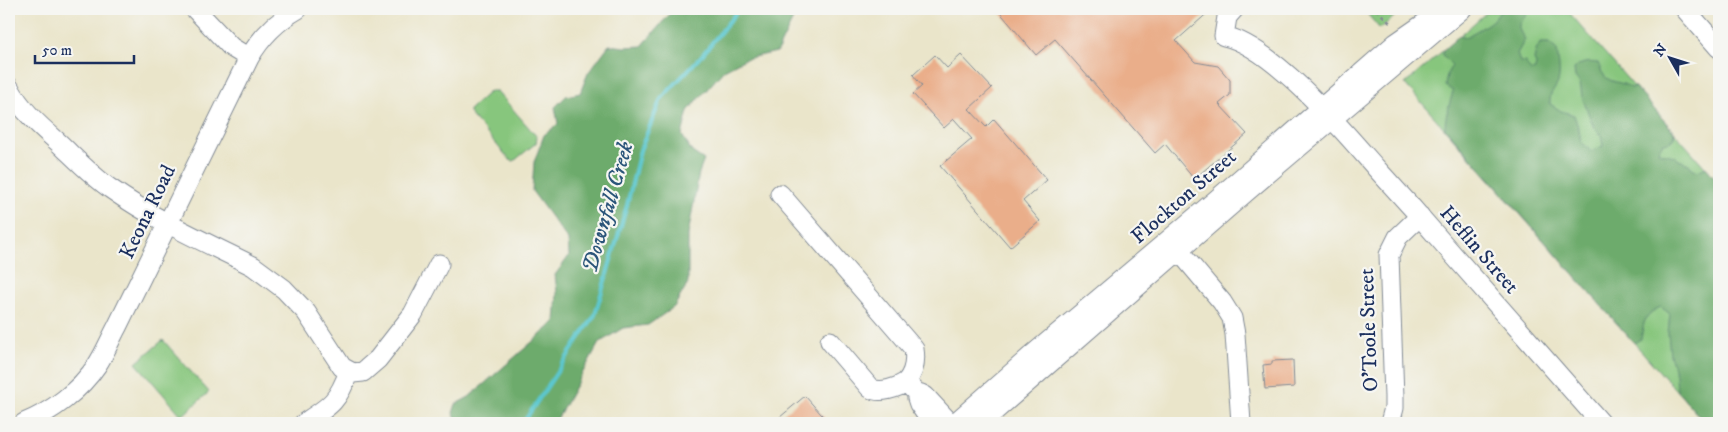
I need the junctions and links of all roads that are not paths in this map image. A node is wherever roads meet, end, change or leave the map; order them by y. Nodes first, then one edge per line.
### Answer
1 (195, 9) edge
2 (298, 9) edge
3 (1234, 9) edge
4 (1445, 9) edge
5 (1462, 9) edge
6 (1685, 9) edge
7 (1719, 48) edge
8 (249, 58) junction
9 (9, 86) edge
10 (1326, 113) junction
11 (780, 194) dead end
12 (1420, 216) junction
13 (168, 223) junction
14 (1179, 251) junction
15 (439, 264) dead end
16 (830, 340) dead end
17 (349, 372) junction
18 (912, 389) junction
19 (24, 423) edge
20 (304, 423) edge
21 (932, 423) edge
22 (950, 423) edge
23 (955, 423) edge
24 (980, 423) edge
25 (1241, 423) edge
26 (1390, 423) edge
27 (1601, 423) edge

1 - 8 street
2 - 8 street, Keona Road
3 - 10 street, Heflin Street
4 - 10 street, Flockton Street
5 - 10 street, Flockton Street
6 - 7 street
8 - 13 street, Keona Road
9 - 13 street
10 - 12 street, Heflin Street
10 - 14 street, Flockton Street
10 - 23 street, Flockton Street
11 - 18 street
12 - 26 street, O'Toole Street
12 - 27 street, Heflin Street
13 - 17 street
13 - 19 street, Keona Road
14 - 24 street, Flockton Street
14 - 25 street
15 - 17 street
16 - 18 street
17 - 20 street
18 - 21 street
18 - 22 street

